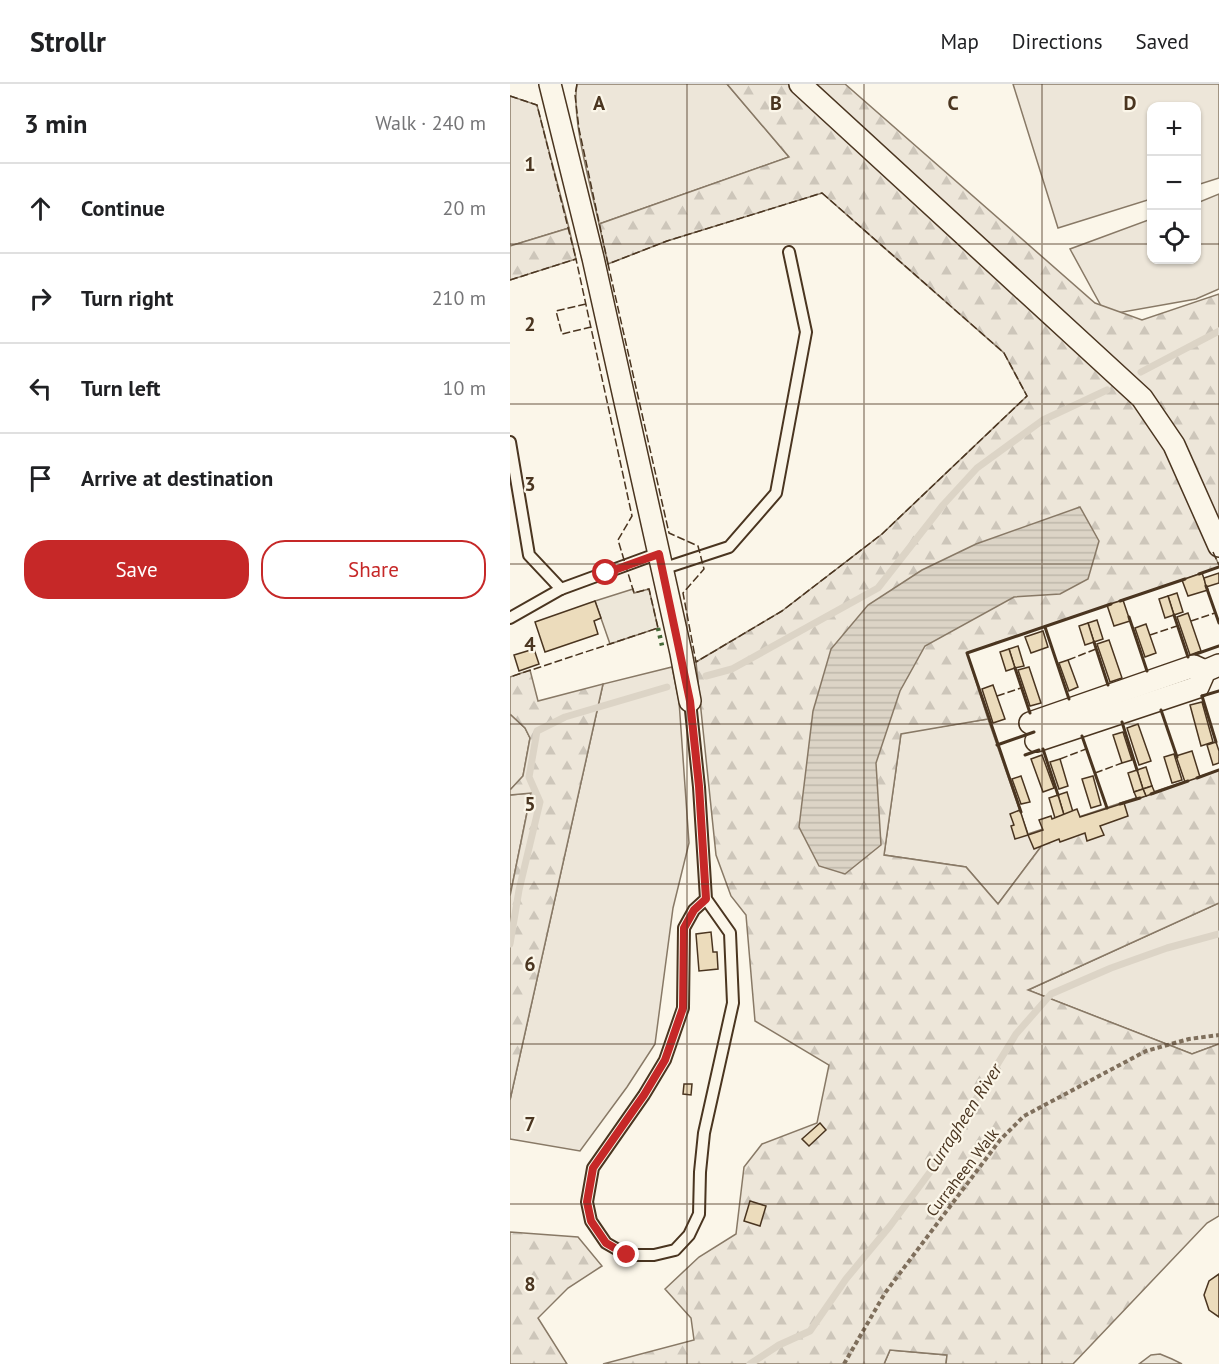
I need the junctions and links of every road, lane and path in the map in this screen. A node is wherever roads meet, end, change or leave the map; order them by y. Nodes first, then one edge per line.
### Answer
1 (550, 84) edge
2 (800, 84) edge
3 (789, 252) dead end
4 (510, 442) edge
5 (1219, 546) edge
6 (660, 561) junction
7 (561, 589) junction
8 (510, 618) edge
9 (1212, 668) edge
10 (690, 701) joint
11 (1033, 732) dead end
12 (706, 899) junction
13 (1219, 1035) edge
14 (844, 1364) edge

1 - 6 street
2 - 5 street
3 - 6 lane
4 - 7 lane
6 - 7 lane
6 - 10 street
7 - 8 lane
9 - 11 street
10 - 12 lane
12 - 12 lane
13 - 14 path, Curraheen Walk

